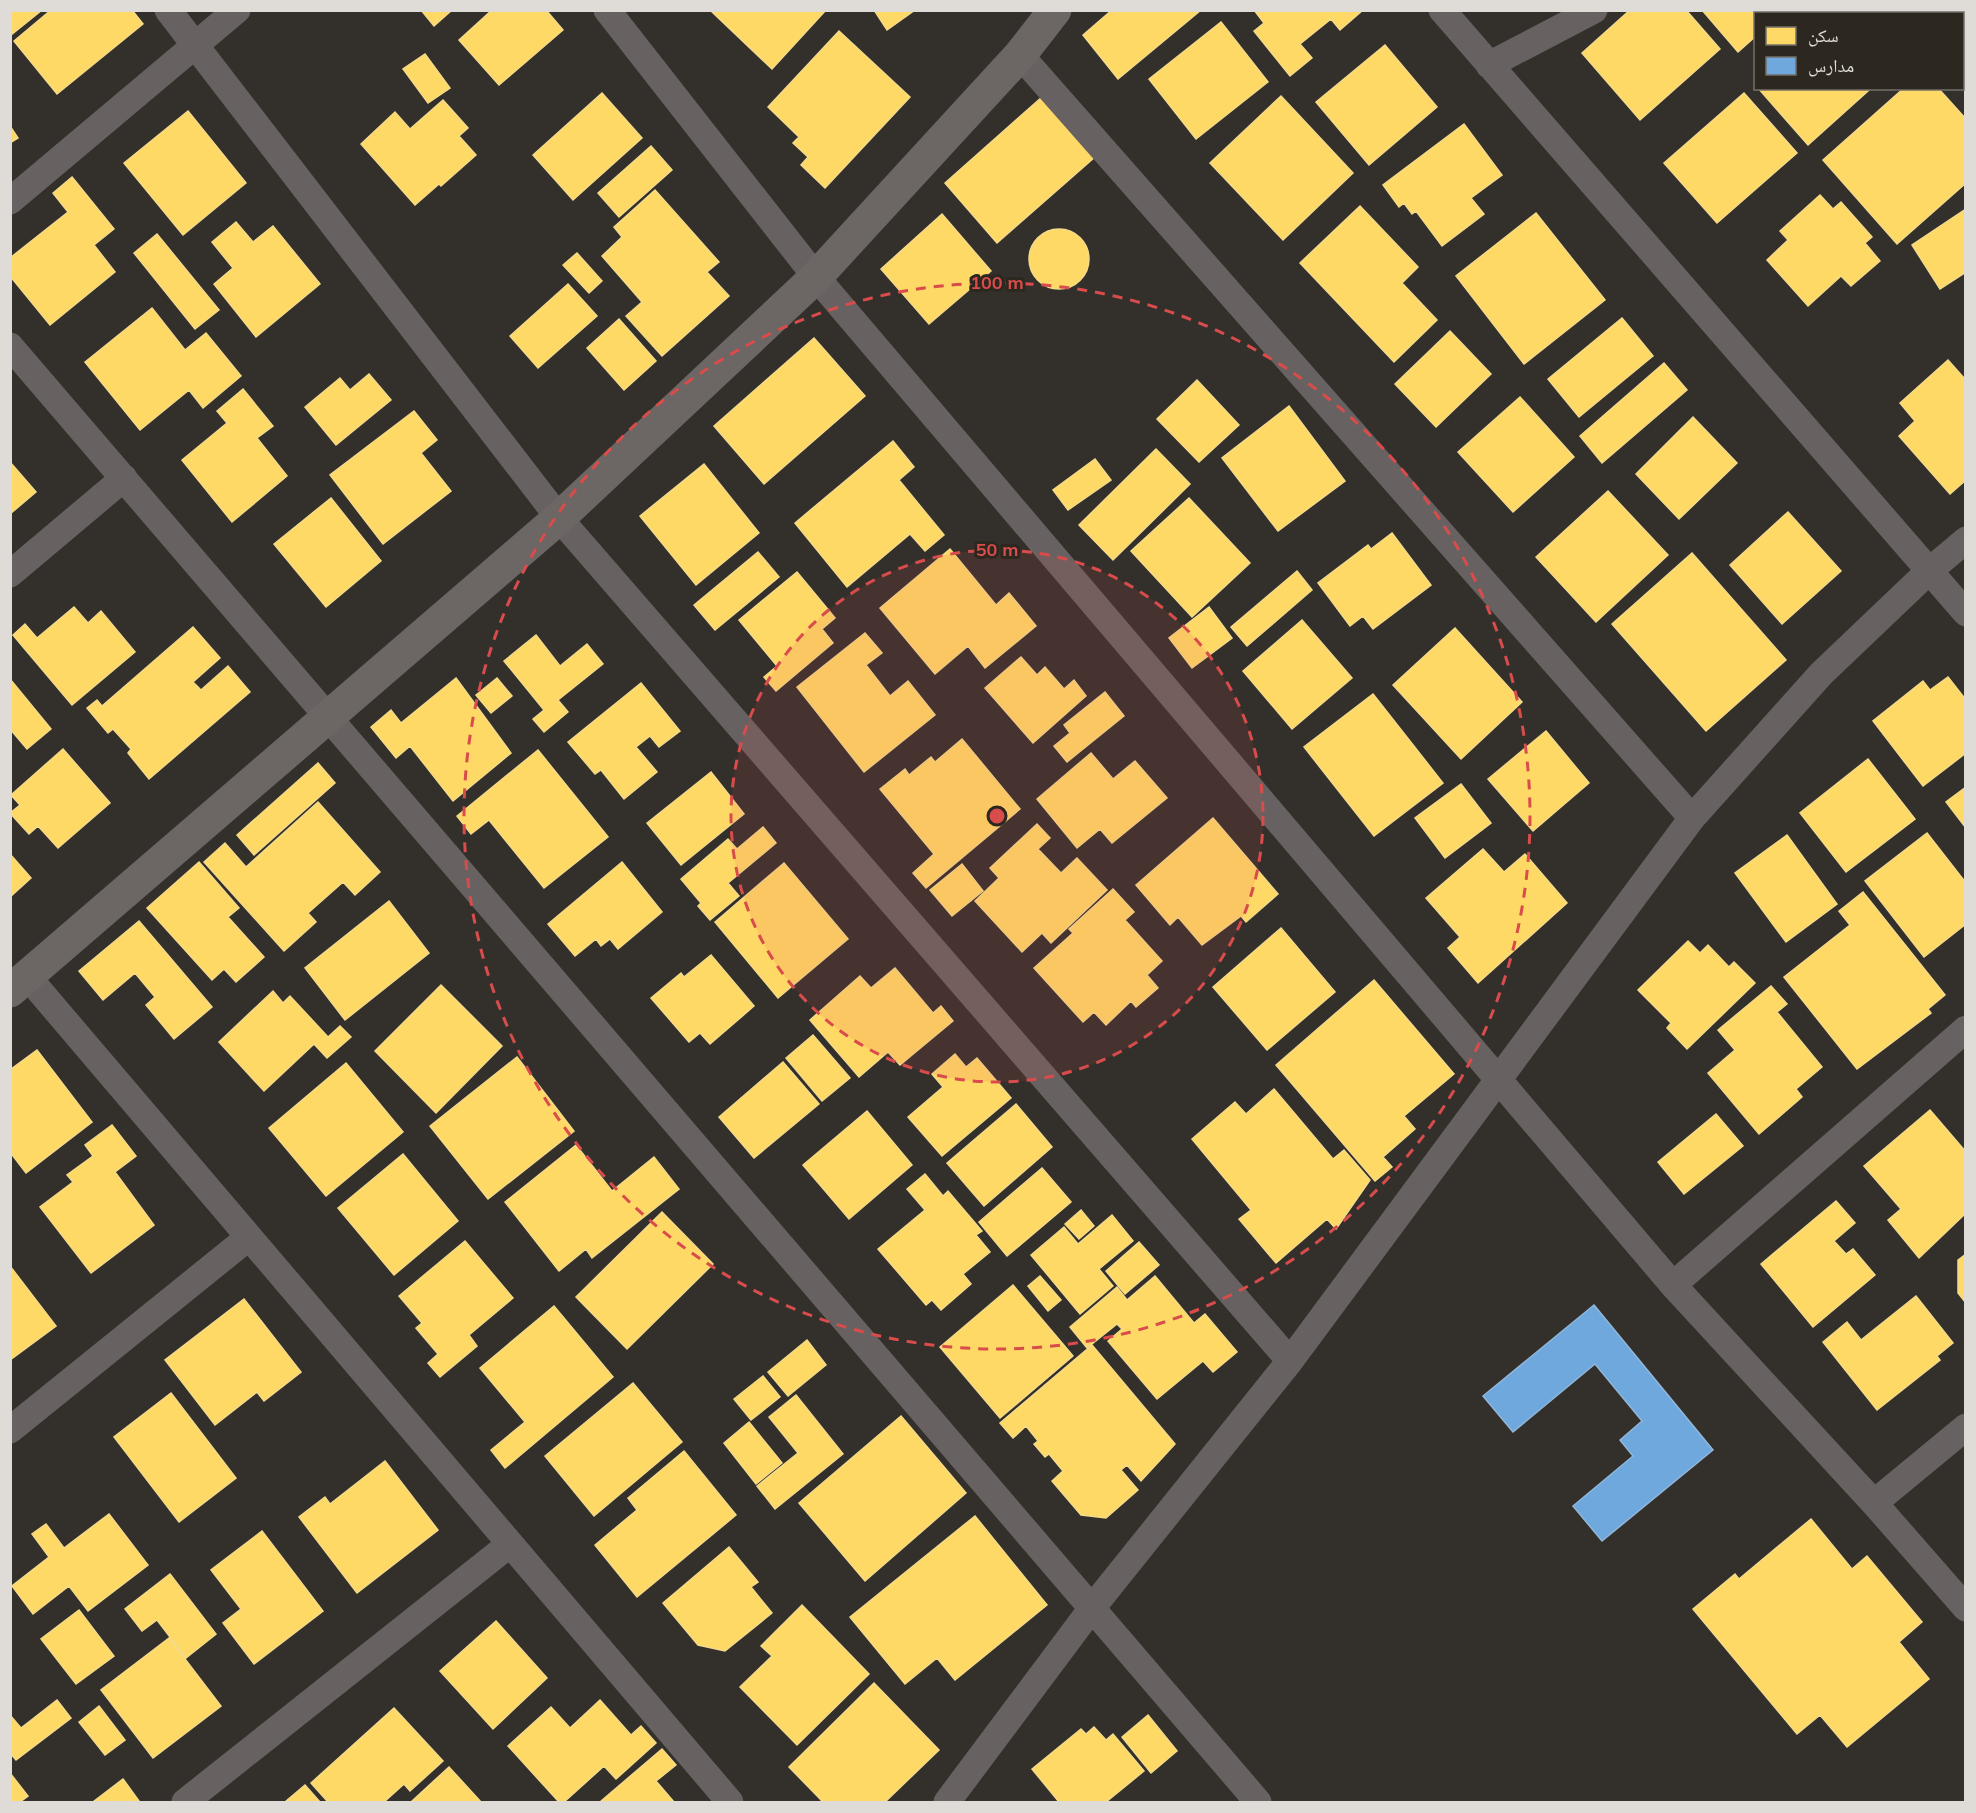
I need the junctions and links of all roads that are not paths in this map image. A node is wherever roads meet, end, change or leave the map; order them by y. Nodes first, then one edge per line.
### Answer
1 (168, 10) edge
2 (237, 10) edge
3 (607, 10) edge
4 (1055, 10) edge
5 (1442, 10) edge
6 (1594, 10) edge
7 (195, 45) junction
8 (1020, 55) junction
9 (1489, 65) junction
10 (10, 201) edge
11 (816, 278) junction
12 (10, 346) edge
13 (124, 478) junction
14 (559, 518) junction
15 (1965, 540) edge
16 (1929, 571) junction
17 (10, 574) edge
18 (1965, 614) edge
19 (329, 716) junction
20 (1692, 818) junction
21 (19, 984) edge
22 (1965, 1029) edge
23 (1500, 1079) junction
24 (249, 1237) junction
25 (1673, 1285) junction
26 (1290, 1361) junction
27 (1965, 1427) edge
28 (10, 1430) edge
29 (1874, 1503) junction
30 (510, 1544) junction
31 (1092, 1608) junction
32 (1965, 1608) edge
33 (194, 1800) edge
34 (730, 1803) edge
35 (947, 1803) edge
36 (1258, 1803) edge

1 - 7 street
2 - 7 street
3 - 11 street
4 - 8 street
5 - 9 street
6 - 9 street
7 - 10 street
7 - 14 street
8 - 11 street
8 - 20 street
9 - 16 street
11 - 14 street
11 - 23 street
12 - 13 street
13 - 17 street
13 - 19 street
14 - 19 street
14 - 26 street
15 - 16 street
16 - 18 street
16 - 20 street
19 - 21 street
19 - 31 street
20 - 23 street
21 - 24 street
22 - 25 street
23 - 25 street
23 - 26 street
24 - 28 street
24 - 30 street
25 - 29 street
26 - 31 street
27 - 29 street
29 - 32 street
30 - 33 street
30 - 34 street
31 - 35 street
31 - 36 street

